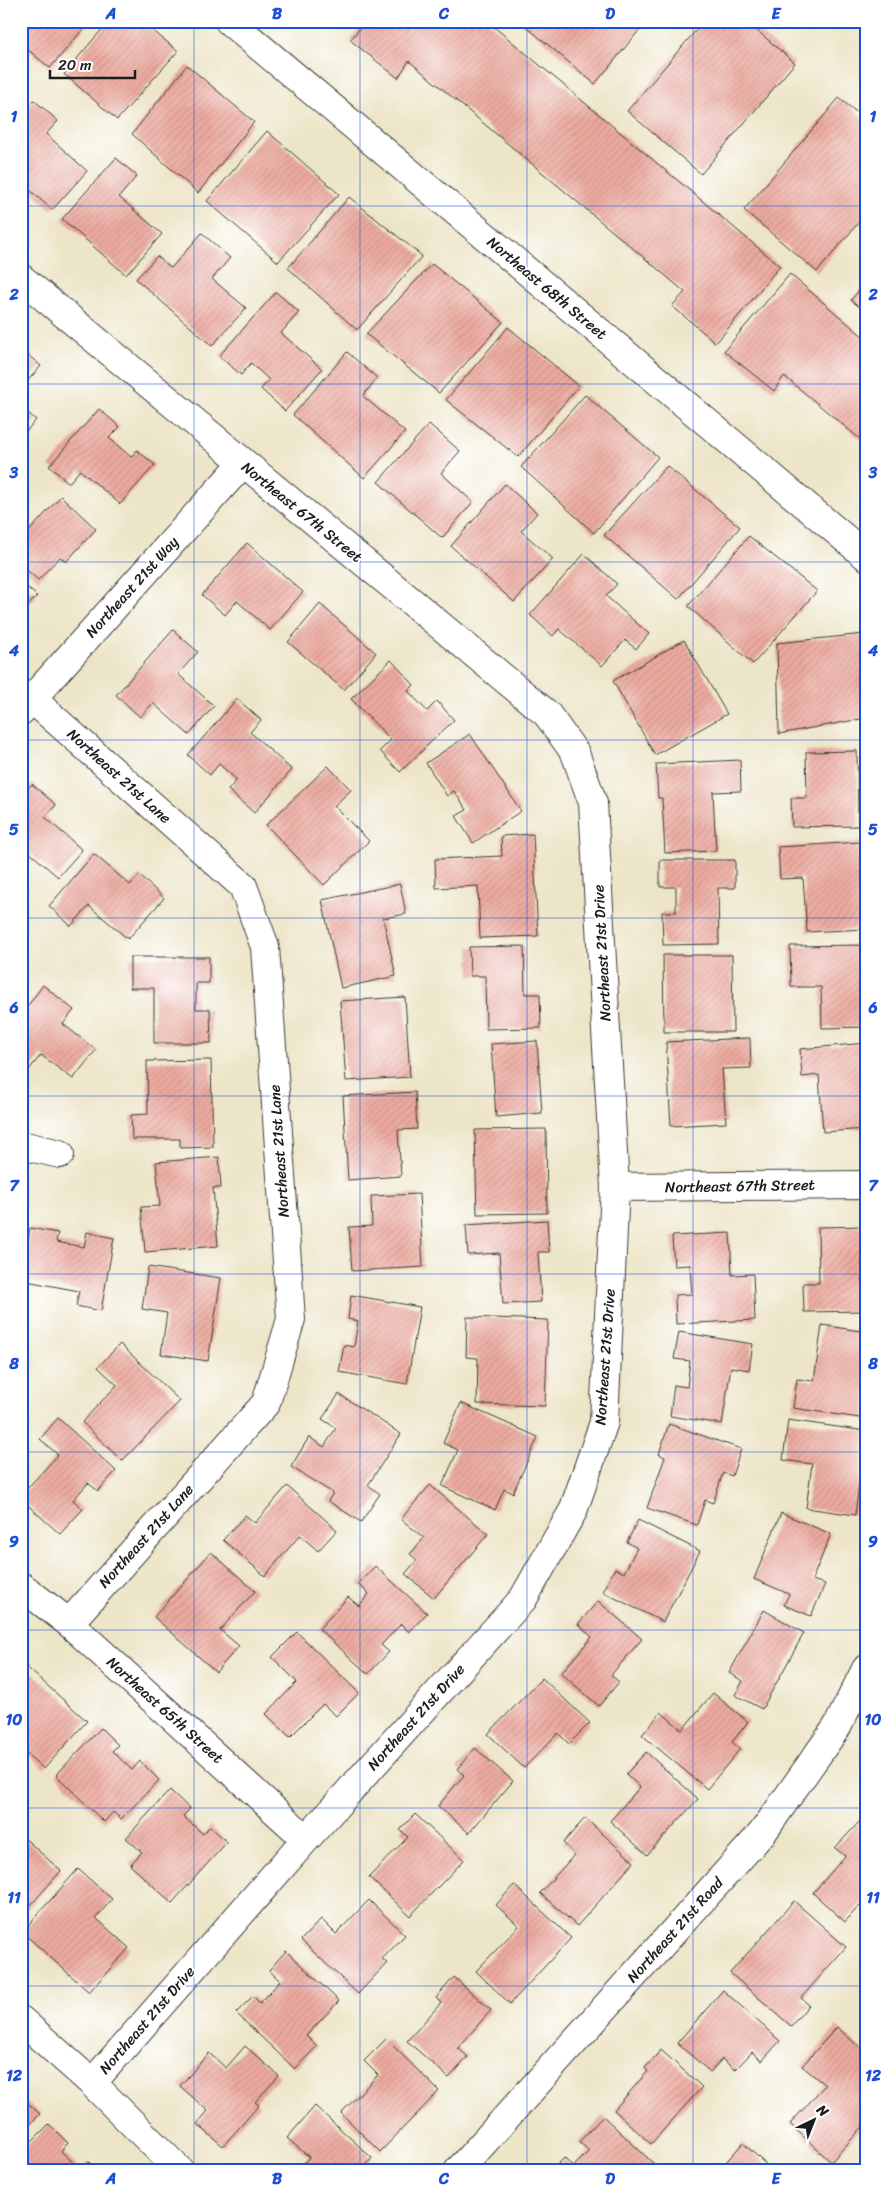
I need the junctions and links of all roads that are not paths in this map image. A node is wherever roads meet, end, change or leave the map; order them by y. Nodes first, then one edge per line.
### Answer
1 (229, 21) edge
2 (21, 278) edge
3 (243, 463) junction
4 (866, 556) edge
5 (27, 705) edge
6 (575, 753) joint
7 (21, 1145) edge
8 (60, 1154) dead end
9 (866, 1185) edge
10 (615, 1187) junction
11 (21, 1586) edge
12 (69, 1623) junction
13 (866, 1669) edge
14 (306, 1839) junction
15 (21, 2020) edge
16 (92, 2083) junction
17 (180, 2171) edge
18 (458, 2171) edge

1 - 4 street, Northeast 68th Street
2 - 3 street, Northeast 67th Street
3 - 5 street, Northeast 21st Way
3 - 6 street, Northeast 67th Street
5 - 12 street, Northeast 21st Lane
6 - 10 street, Northeast 21st Drive
7 - 8 street
9 - 10 street, Northeast 67th Street
10 - 14 street, Northeast 21st Drive
11 - 12 street, Northeast 65th Street
12 - 14 street, Northeast 65th Street
13 - 18 street, Northeast 21st Road
14 - 16 street, Northeast 21st Drive
15 - 16 street
16 - 17 street

